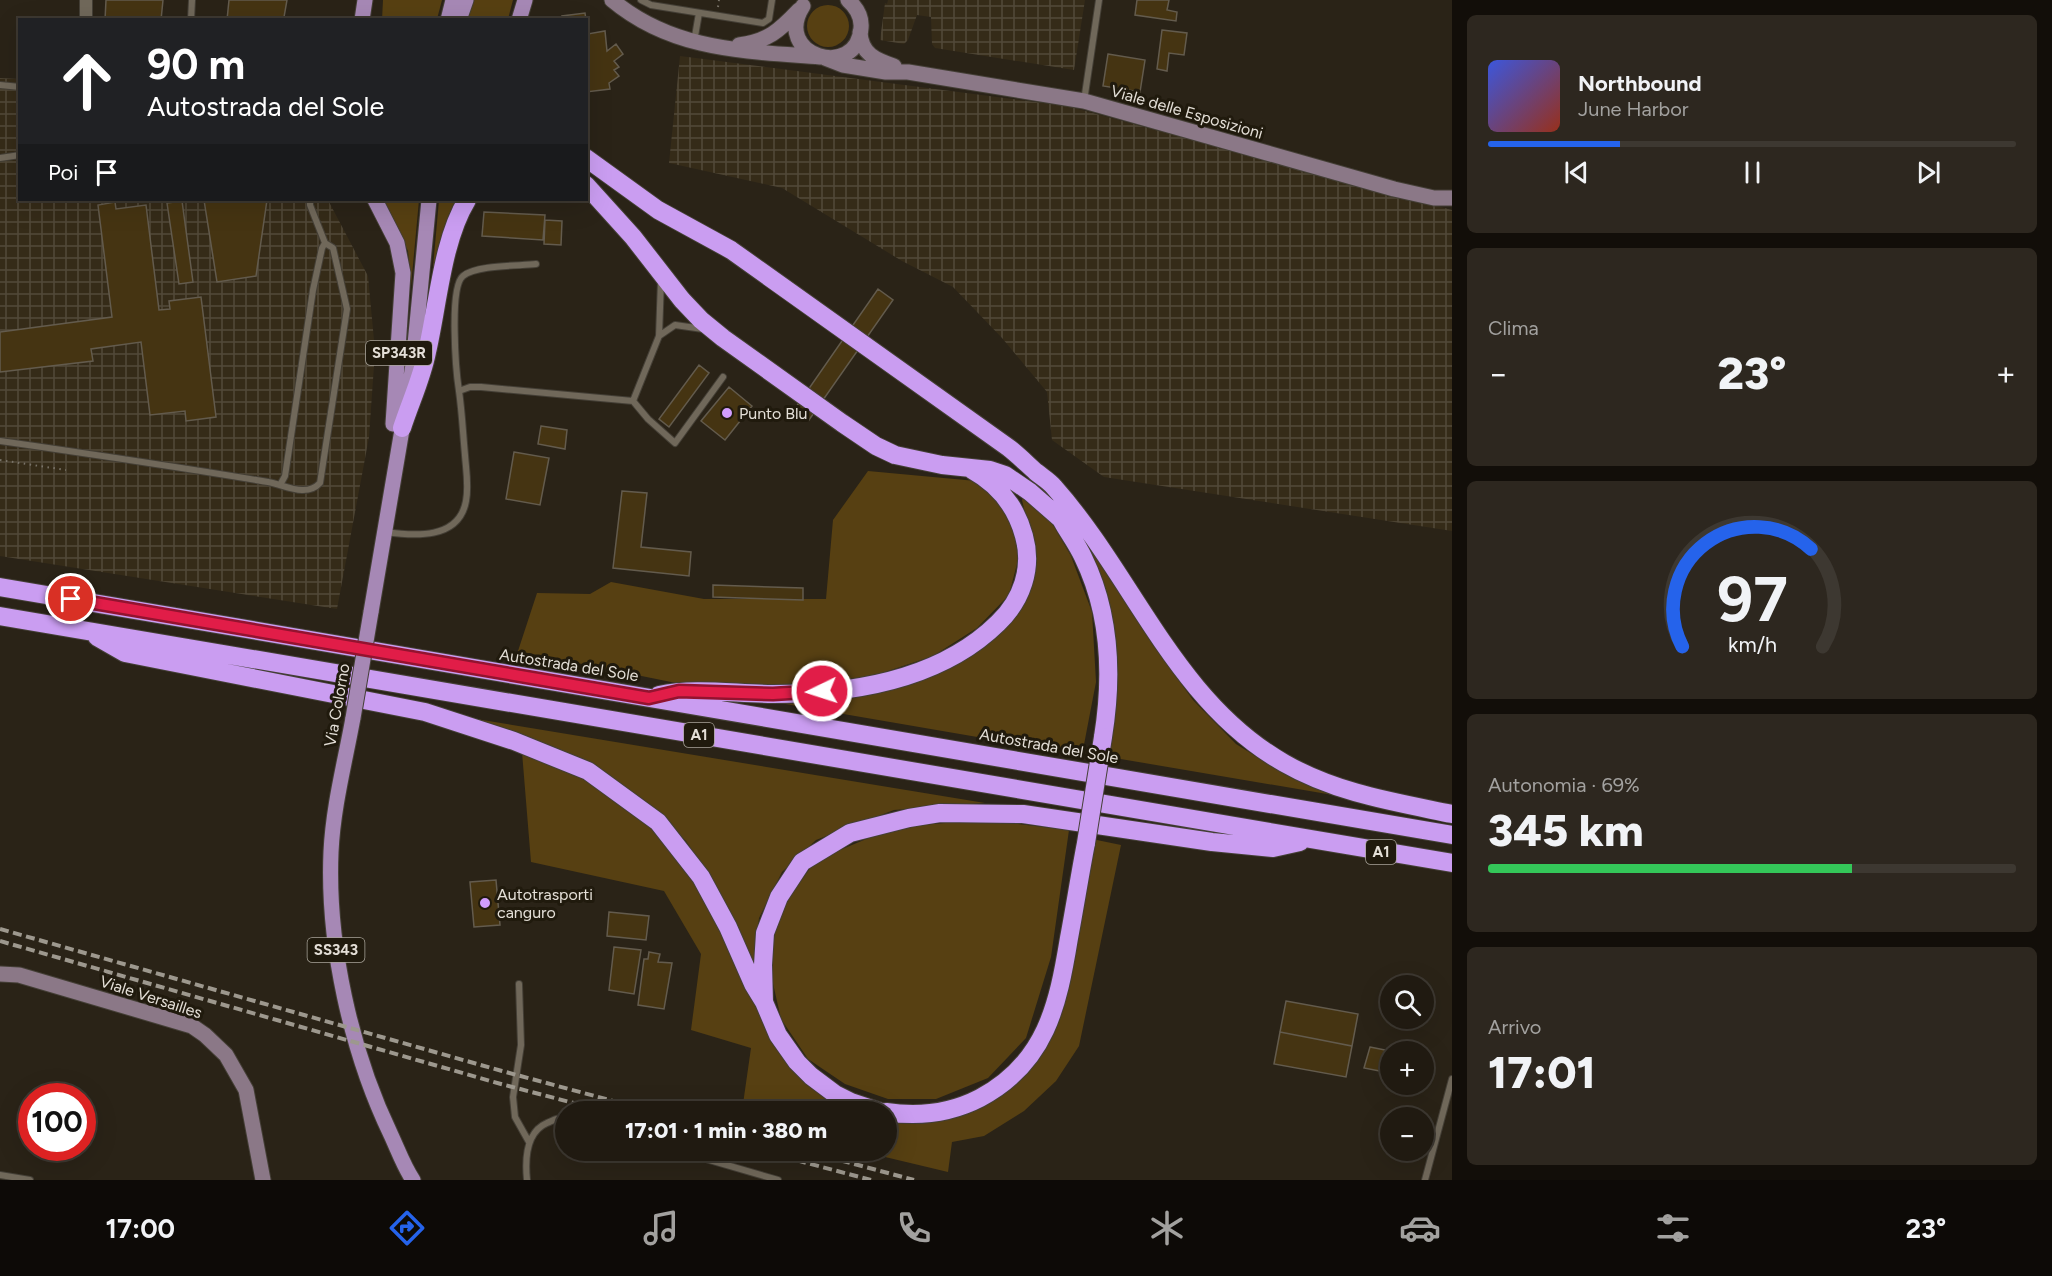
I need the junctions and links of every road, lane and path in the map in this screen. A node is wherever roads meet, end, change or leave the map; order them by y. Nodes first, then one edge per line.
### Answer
1 (86, 0) edge
2 (192, 0) edge
3 (365, 0) edge
4 (453, 0) edge
5 (466, 0) edge
6 (525, 0) edge
7 (612, 0) edge
8 (641, 0) edge
9 (772, 0) edge
10 (848, 0) edge
11 (1100, 0) edge
12 (806, 3) edge
13 (699, 13) junction
14 (86, 18) edge
15 (191, 18) edge
16 (364, 18) edge
17 (448, 18) edge
18 (460, 18) edge
19 (520, 18) edge
20 (860, 32) junction
21 (694, 43) junction
22 (727, 47) junction
23 (823, 58) junction
24 (908, 72) junction
25 (0, 85) edge
26 (18, 87) edge
27 (1083, 101) junction
28 (18, 155) edge
29 (0, 158) edge
30 (588, 160) edge
31 (588, 187) edge
32 (1452, 198) edge
33 (310, 201) edge
34 (376, 201) edge
35 (429, 201) edge
36 (466, 201) edge
37 (586, 201) edge
38 (625, 227) junction
39 (325, 243) junction
40 (536, 264) dead end
41 (661, 273) junction
42 (712, 330) junction
43 (659, 336) junction
44 (723, 377) dead end
45 (459, 391) junction
46 (633, 400) junction
47 (402, 428) junction
48 (0, 441) edge
49 (0, 460) edge
50 (1028, 464) junction
51 (966, 468) junction
52 (66, 470) dead end
53 (280, 485) junction
54 (388, 512) junction
55 (1062, 520) junction
56 (385, 531) junction
57 (0, 587) edge
58 (0, 616) edge
59 (88, 631) junction
60 (649, 698) junction
61 (1452, 814) edge
62 (1452, 835) edge
63 (1310, 840) junction
64 (1452, 863) edge
65 (0, 974) edge
66 (519, 984) dead end
67 (764, 1002) junction
68 (1452, 1079) edge
69 (851, 1101) edge
70 (897, 1113) edge
71 (555, 1119) edge
72 (529, 1142) junction
73 (713, 1161) edge
74 (0, 1175) edge
75 (410, 1177) edge
76 (30, 1180) edge
77 (262, 1180) edge
78 (527, 1180) edge
79 (778, 1180) edge
80 (1425, 1180) edge

1 - 14 street
2 - 15 lane
3 - 16 main road
4 - 17 main road
5 - 18 main road
6 - 19 main road
7 - 21 street, Viale delle Esposizioni
8 - 13 lane
9 - 13 lane
10 - 20 street, Viale delle Esposizioni
11 - 27 lane
12 - 22 street, Viale delle Esposizioni
12 - 23 street, Viale delle Esposizioni
13 - 21 lane
20 - 23 street, Viale delle Esposizioni
20 - 24 street, Viale delle Esposizioni
21 - 22 street, Viale delle Esposizioni
22 - 23 street, Viale delle Esposizioni
23 - 24 street, Viale delle Esposizioni
24 - 27 street, Viale delle Esposizioni
25 - 26 lane
27 - 32 street, Viale delle Esposizioni
28 - 29 lane
30 - 50 highway
31 - 38 highway
33 - 39 lane
34 - 54 main road, SP343R
35 - 47 main road, Via Colorno
36 - 47 highway
37 - 38 highway
38 - 41 highway
39 - 53 lane
39 - 53 lane
40 - 45 lane
41 - 42 highway
41 - 43 lane
42 - 43 lane
42 - 51 highway
43 - 46 lane
44 - 46 lane
45 - 46 lane
45 - 56 lane
47 - 54 main road, Via Colorno / SS343
48 - 53 lane
49 - 52 path
50 - 55 highway
50 - 61 highway
51 - 55 highway
51 - 60 highway
54 - 56 main road, Via Colorno / SS343
55 - 70 highway, bridge
56 - 75 main road, Via Colorno / SS343, bridge
57 - 60 highway, Autostrada del Sole / A1
58 - 59 highway, A1
59 - 63 highway, A1
59 - 67 highway
60 - 62 highway, Autostrada del Sole / A1
63 - 64 highway, A1
63 - 67 highway
65 - 77 street, Viale Versailles
66 - 72 lane
67 - 69 highway
68 - 80 lane
71 - 72 lane
72 - 78 lane
73 - 79 lane
74 - 76 lane

